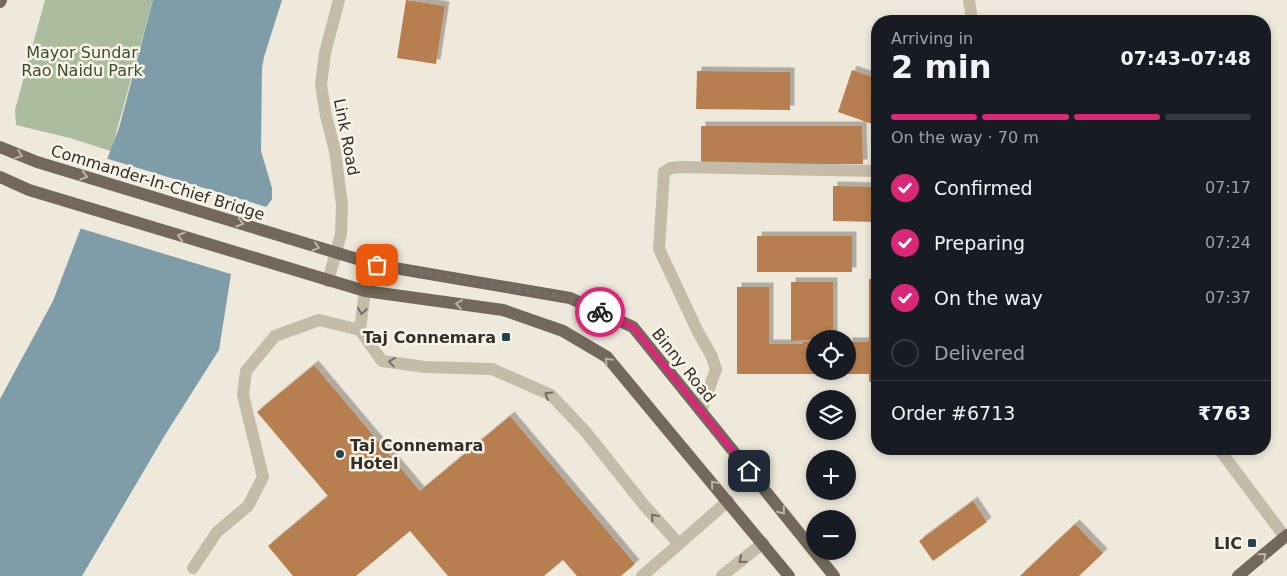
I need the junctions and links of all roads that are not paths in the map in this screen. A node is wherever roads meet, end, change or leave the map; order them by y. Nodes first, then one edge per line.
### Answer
1 (339, 0) edge
2 (969, 0) edge
3 (971, 15) edge
4 (0, 148) edge
5 (871, 171) edge
6 (0, 177) edge
7 (270, 232) joint
8 (336, 253) junction
9 (328, 281) junction
10 (365, 291) junction
11 (360, 330) junction
12 (701, 411) junction
13 (1224, 455) edge
14 (728, 501) junction
15 (1286, 536) edge
16 (763, 543) junction
17 (679, 544) junction
18 (193, 568) dead end
19 (642, 576) edge
20 (722, 576) edge
21 (789, 576) edge
22 (834, 576) edge
23 (1238, 576) edge

1 - 8 street, Link Road
2 - 3 street
4 -> 7 main road, Commander-In-Chief Bridge
5 - 12 street
9 -> 6 main road
7 -> 8 main road, Binny Road
8 - 9 street, Link Road
8 - 12 main road, Binny Road
9 - 10 main road
10 -> 11 street
14 -> 10 main road
17 -> 11 street
11 - 18 street
12 -> 22 main road, Binny Road
13 - 15 street
14 - 16 main road
14 - 17 street
23 -> 15 main road
16 -> 20 street
16 - 21 main road
17 - 19 street

